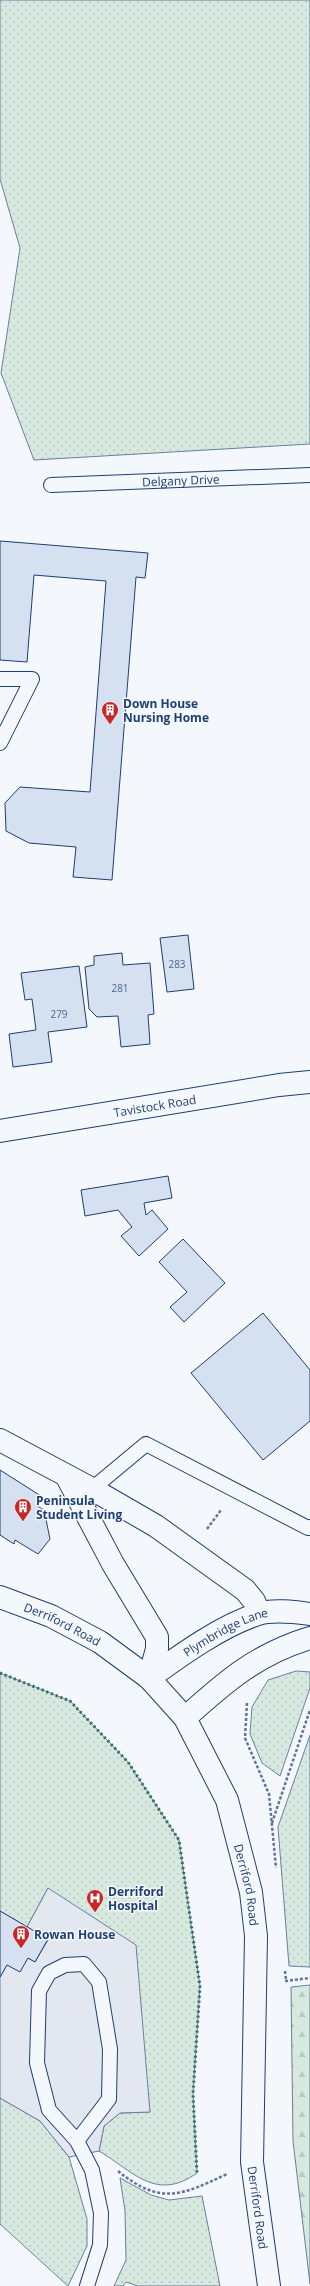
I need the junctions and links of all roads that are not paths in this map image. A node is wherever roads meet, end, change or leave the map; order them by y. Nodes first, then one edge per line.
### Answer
1 (310, 475) edge
2 (51, 485) dead end
3 (0, 679) edge
4 (0, 743) edge
5 (310, 1082) edge
6 (0, 1131) edge
7 (0, 1440) edge
8 (67, 1477) junction
9 (92, 1489) junction
10 (310, 1526) edge
11 (0, 1597) edge
12 (259, 1613) junction
13 (310, 1614) edge
14 (310, 1638) edge
15 (149, 1678) junction
16 (185, 1718) junction
17 (78, 2141) junction
18 (87, 2286) edge
19 (269, 2286) edge

1 - 2 lane, Delgany Drive
3 - 4 lane
5 - 6 main road, Tavistock Road
7 - 8 main road
8 - 9 main road
8 - 15 main road
9 - 10 lane
9 - 12 main road
11 - 15 main road, Derriford Road
12 - 13 main road, Plymbridge Lane
12 - 15 main road, Plymbridge Lane
14 - 16 main road
15 - 16 main road, Derriford Road
16 - 19 main road, Derriford Road
17 - 17 lane
17 - 18 lane

